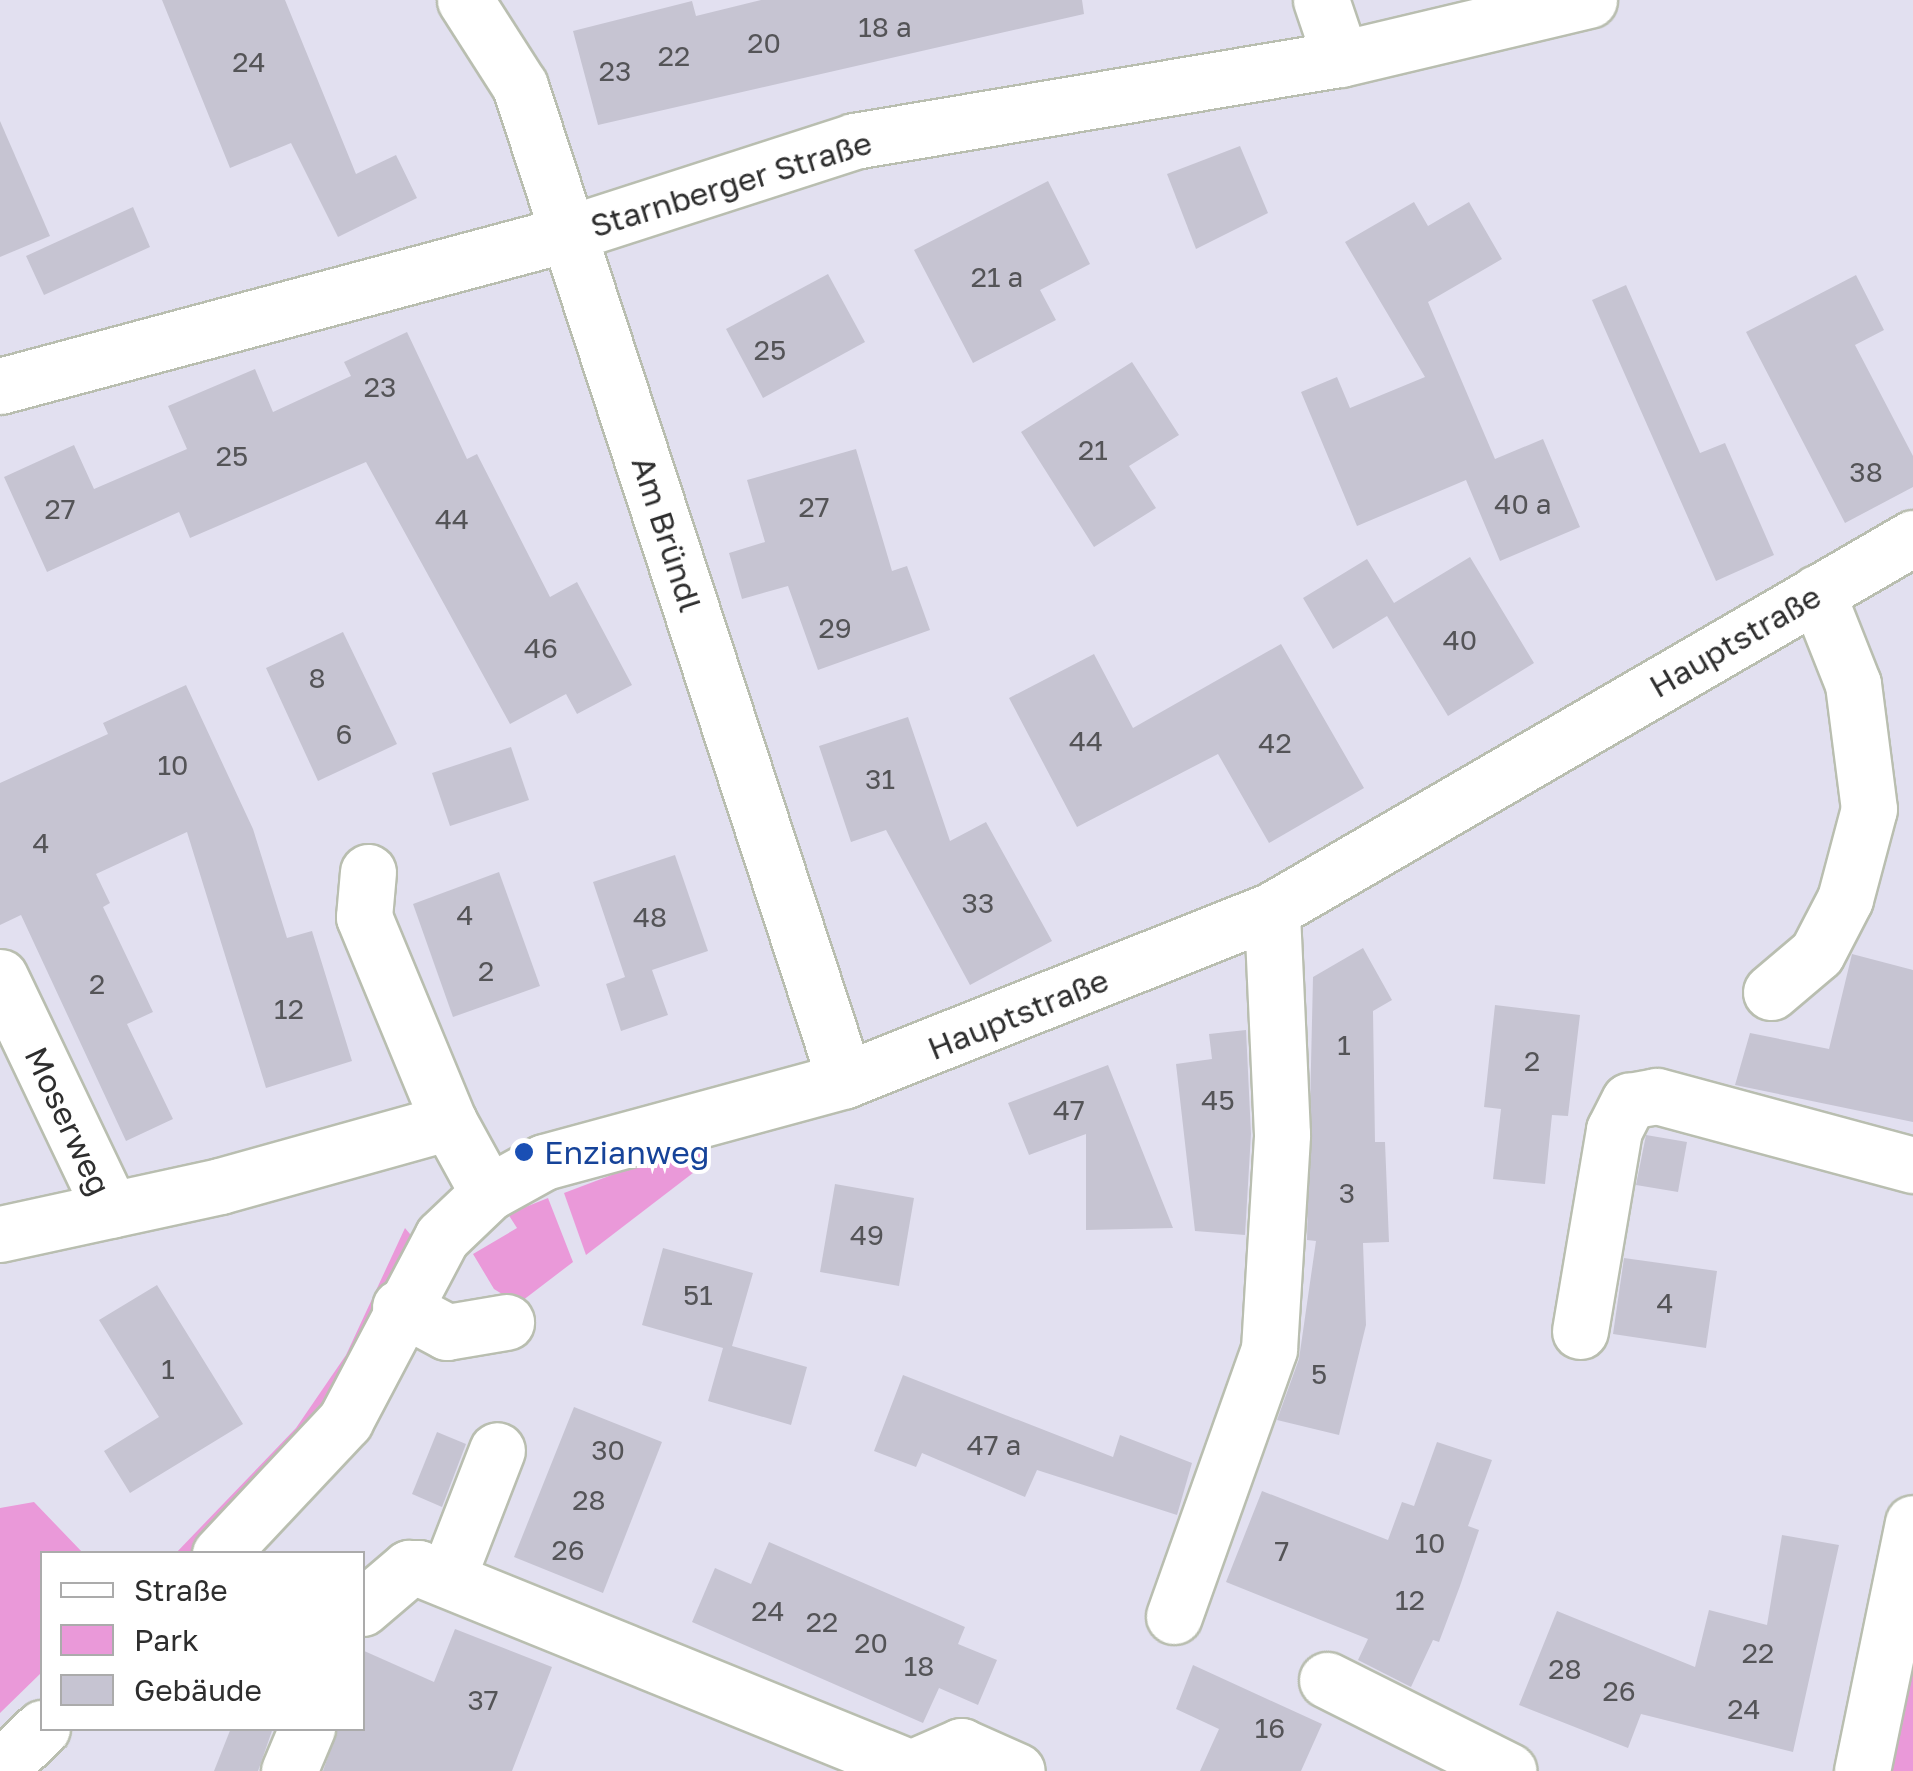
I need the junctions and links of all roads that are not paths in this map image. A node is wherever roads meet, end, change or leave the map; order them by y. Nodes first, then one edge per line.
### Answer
1 (464, 0) edge
2 (1320, 0) edge
3 (1589, 0) edge
4 (1341, 59) junction
5 (570, 233) junction
6 (0, 386) edge
7 (1913, 538) edge
8 (1817, 594) junction
9 (368, 872) dead end
10 (1272, 910) junction
11 (0, 978) edge
12 (1771, 992) dead end
13 (845, 1080) junction
14 (449, 1122) junction
15 (1913, 1165) edge
16 (488, 1194) junction
17 (111, 1210) junction
18 (0, 1234) edge
19 (400, 1308) junction
20 (506, 1322) dead end
21 (1580, 1330) dead end
22 (497, 1450) dead end
23 (1913, 1523) edge
24 (223, 1551) edge
25 (446, 1579) junction
26 (365, 1605) edge
27 (1174, 1616) dead end
28 (1327, 1680) dead end
29 (306, 1731) edge
30 (289, 1771) edge
31 (1017, 1771) edge
32 (1509, 1771) edge
33 (1862, 1771) edge

1 - 5 street, Am Bründl
2 - 4 street
3 - 4 street, Starnberger Straße
4 - 5 street, Starnberger Straße
5 - 6 street, Starnberger Straße
5 - 13 street, Am Bründl
7 - 8 street, Hauptstraße
8 - 10 street, Hauptstraße
8 - 12 street
9 - 14 street
10 - 13 street, Hauptstraße
10 - 27 street
11 - 17 street, Moserweg
13 - 16 street, Hauptstraße
14 - 16 street
14 - 17 street
15 - 21 street
16 - 19 street, Hauptstraße
17 - 18 street
19 - 20 street
19 - 24 street, Hauptstraße
22 - 25 street
23 - 33 street
25 - 26 street
25 - 31 street
28 - 32 street
29 - 30 street

